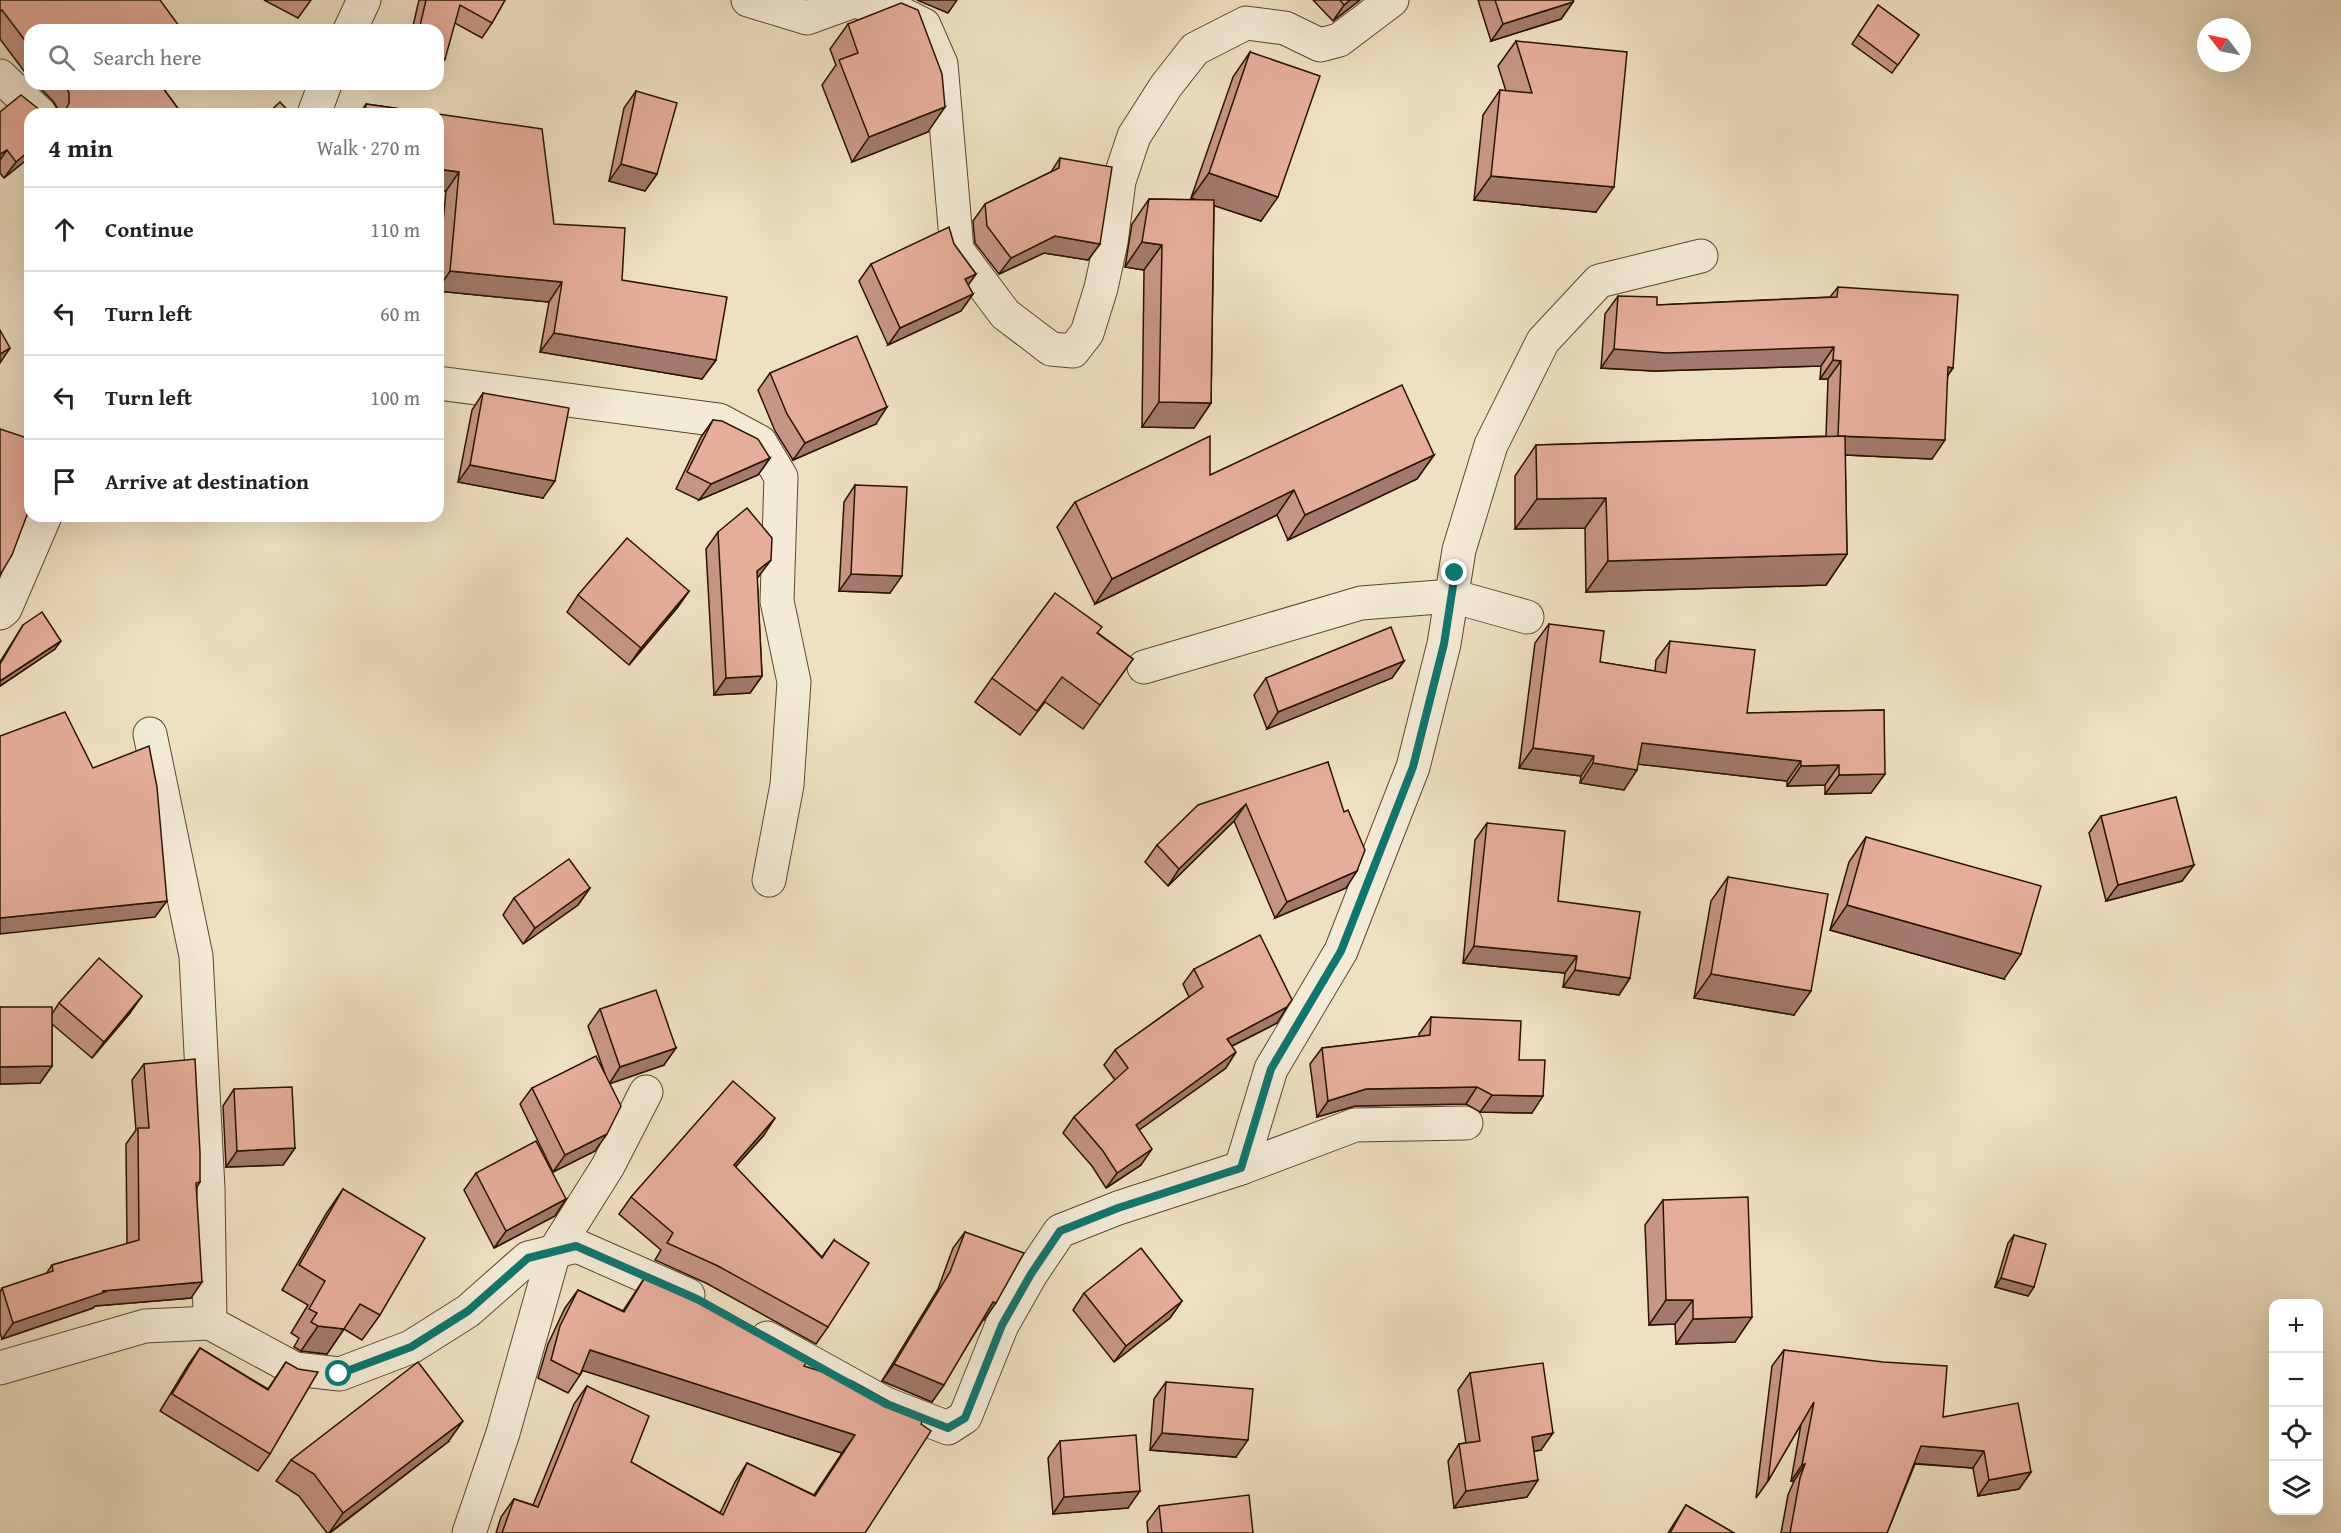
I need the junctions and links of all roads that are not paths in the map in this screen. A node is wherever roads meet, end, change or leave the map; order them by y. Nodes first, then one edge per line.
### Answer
1 (364, 0) edge
2 (748, 0) edge
3 (1392, 0) edge
4 (353, 24) edge
5 (0, 76) edge
6 (323, 90) edge
7 (34, 108) edge
8 (316, 108) edge
9 (1701, 256) dead end
10 (444, 384) edge
11 (42, 522) edge
12 (1452, 596) junction
13 (0, 613) edge
14 (1527, 617) dead end
15 (1144, 667) dead end
16 (150, 734) dead end
17 (769, 880) dead end
18 (646, 1092) dead end
19 (1466, 1124) dead end
20 (1241, 1168) junction
21 (554, 1252) junction
22 (210, 1323) junction
23 (0, 1368) edge
24 (469, 1533) edge

1 - 4 street
2 - 3 street
5 - 7 street
6 - 8 street
9 - 12 street
10 - 17 street
11 - 13 street
12 - 14 street
12 - 15 street
12 - 20 street
16 - 22 street
18 - 21 street
19 - 20 street
20 - 21 street
21 - 22 street
21 - 24 street
22 - 23 street

